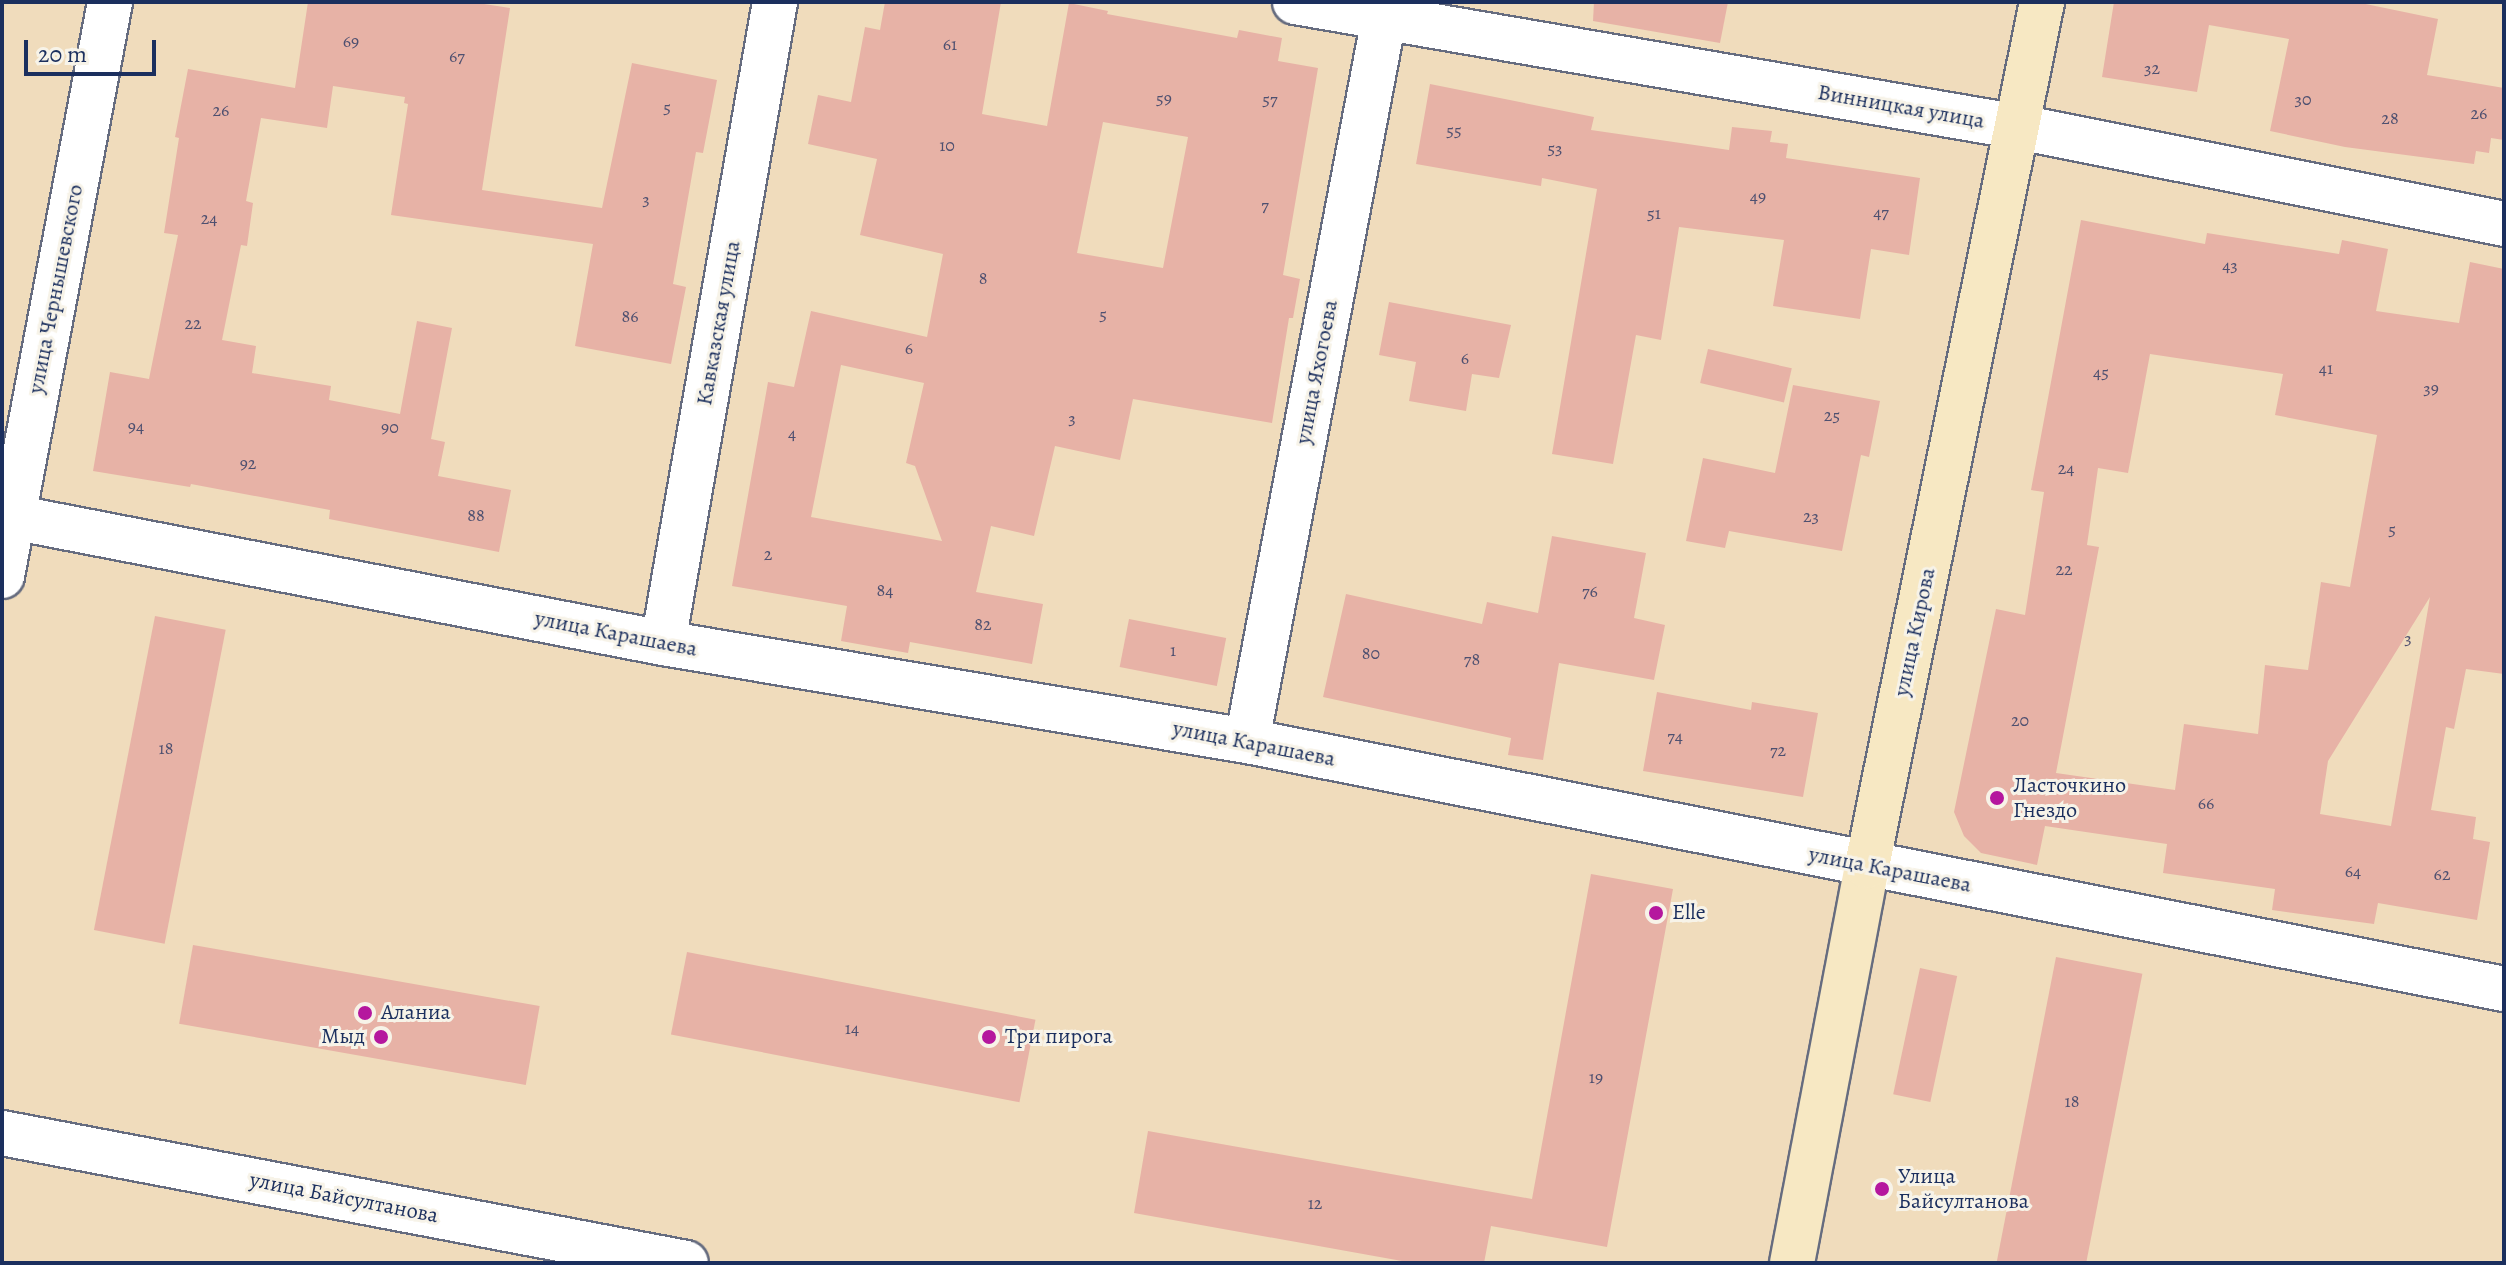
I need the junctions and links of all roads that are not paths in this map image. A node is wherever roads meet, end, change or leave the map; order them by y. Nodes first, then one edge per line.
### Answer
1 (110, 2) edge
2 (775, 2) edge
3 (1295, 2) edge
4 (2042, 2) edge
5 (1385, 10) edge
6 (2019, 127) junction
7 (2504, 224) edge
8 (8, 516) edge
9 (2, 576) edge
10 (663, 643) junction
11 (1247, 741) junction
12 (1867, 866) junction
13 (2504, 989) edge
14 (2, 1133) edge
15 (686, 1263) edge
16 (1792, 1263) edge

1 - 8 street, улица Чернышевского
2 - 10 street, Кавказская улица
3 - 5 street, Винницкая улица
4 - 6 main road, улица Кирова
5 - 6 street, Винницкая улица
5 - 11 street, улица Яхогоева
6 - 7 street, Винницкая улица
6 - 12 main road, улица Кирова
8 - 9 street, улица Чернышевского
8 - 10 street, улица Карашаева
10 - 11 street, улица Карашаева
11 - 12 street, улица Карашаева
12 - 13 street, улица Карашаева
12 - 16 main road, улица Кирова
14 - 15 street, улица Байсултанова

